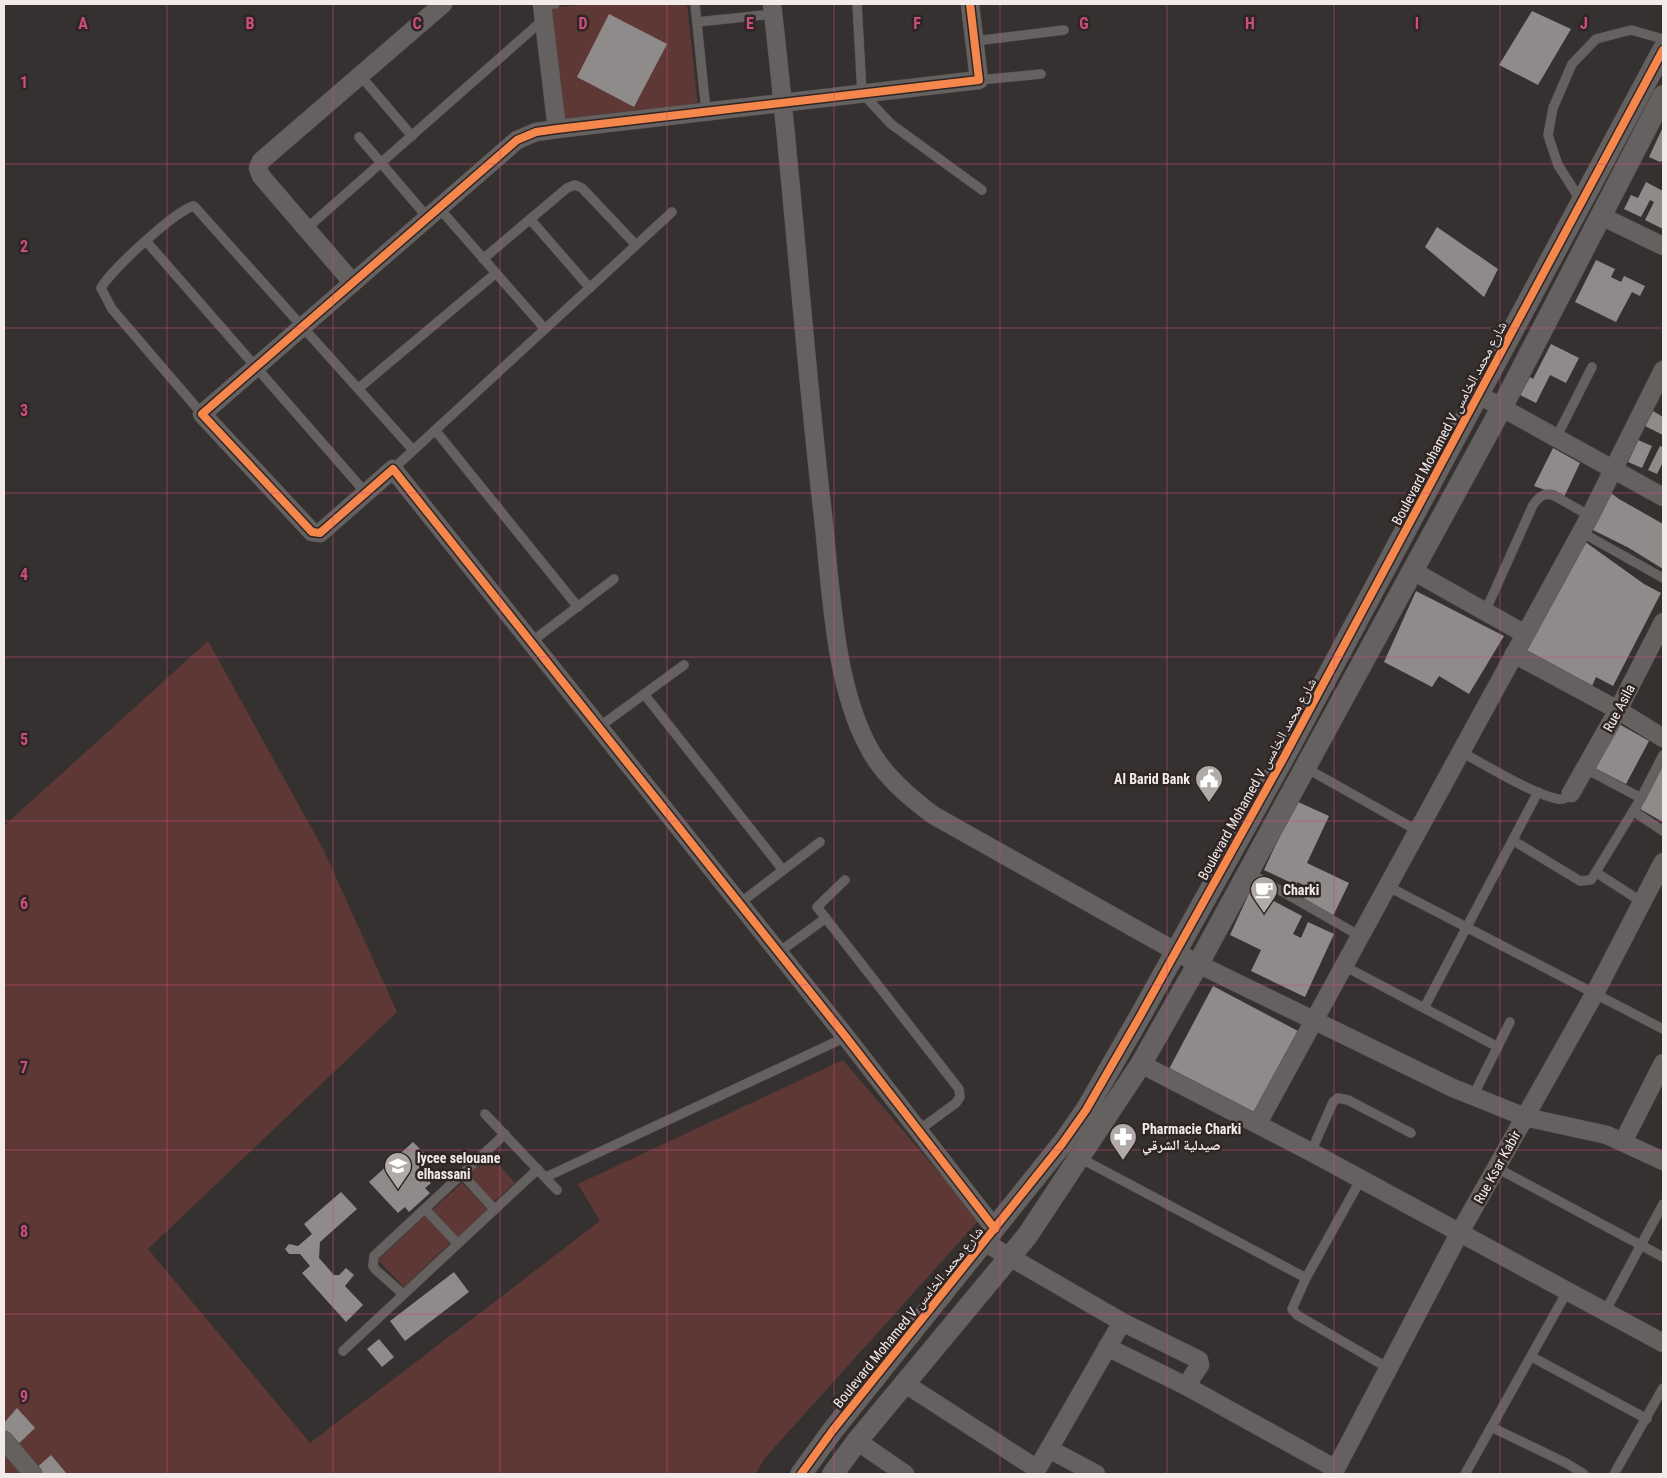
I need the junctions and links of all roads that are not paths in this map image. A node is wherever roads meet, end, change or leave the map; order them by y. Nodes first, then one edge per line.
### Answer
1 (443, 4) edge
2 (695, 4) edge
3 (857, 4) edge
4 (970, 4) edge
5 (546, 8) edge
6 (772, 9) edge
7 (697, 22) junction
8 (1064, 30) dead end
9 (1663, 39) edge
10 (975, 42) junction
11 (1663, 50) edge
12 (359, 74) junction
13 (1040, 74) dead end
14 (979, 80) junction
15 (862, 93) junction
16 (1663, 96) edge
17 (783, 101) junction
18 (706, 111) junction
19 (556, 129) junction
20 (412, 136) junction
21 (360, 137) dead end
22 (382, 163) junction
23 (982, 190) dead end
24 (1581, 201) junction
25 (672, 212) dead end
26 (433, 213) junction
27 (1601, 216) junction
28 (530, 219) junction
29 (306, 228) junction
30 (146, 241) junction
31 (636, 245) junction
32 (1663, 246) edge
33 (483, 259) junction
34 (496, 272) junction
35 (353, 283) junction
36 (590, 288) junction
37 (304, 326) junction
38 (545, 329) junction
39 (256, 367) junction
40 (1592, 367) dead end
41 (1663, 370) edge
42 (359, 388) junction
43 (1479, 395) junction
44 (1502, 407) junction
45 (202, 414) junction
46 (435, 430) junction
47 (1557, 436) junction
48 (413, 450) junction
49 (1613, 468) junction
50 (393, 469) junction
51 (365, 492) junction
52 (1663, 497) edge
53 (1585, 524) junction
54 (1412, 571) junction
55 (1663, 578) edge
56 (614, 579) dead end
57 (578, 607) junction
58 (1485, 612) junction
59 (1662, 626) edge
60 (1525, 634) junction
61 (531, 642) junction
62 (1514, 654) junction
63 (684, 665) dead end
64 (644, 694) junction
65 (1618, 710) junction
66 (599, 727) junction
67 (1663, 738) edge
68 (1461, 752) junction
69 (1663, 755) edge
70 (1306, 768) junction
71 (1586, 770) junction
72 (1538, 792) junction
73 (1571, 793) joint
74 (1641, 798) junction
75 (1633, 812) junction
76 (1418, 831) junction
77 (1663, 831) edge
78 (1514, 841) junction
79 (820, 842) dead end
80 (1663, 862) edge
81 (783, 870) junction
82 (1248, 872) junction
83 (1597, 872) junction
84 (845, 880) dead end
85 (1387, 886) junction
86 (1642, 902) junction
87 (740, 903) junction
88 (826, 918) junction
89 (1468, 928) junction
90 (1360, 936) junction
91 (1176, 950) junction
92 (778, 952) junction
93 (1198, 964) junction
94 (1344, 966) junction
95 (1595, 993) junction
96 (1424, 1008) junction
97 (1314, 1020) junction
98 (1510, 1022) dead end
99 (1663, 1029) edge
100 (846, 1037) junction
101 (1498, 1047) junction
102 (1663, 1063) edge
103 (1141, 1064) junction
104 (1473, 1096) junction
105 (486, 1114) dead end
106 (1525, 1117) junction
107 (1258, 1123) junction
108 (918, 1130) junction
109 (1411, 1133) dead end
110 (505, 1134) junction
111 (1623, 1142) junction
112 (1311, 1152) junction
113 (1080, 1158) junction
114 (1663, 1161) edge
115 (1497, 1168) junction
116 (538, 1169) junction
117 (462, 1174) junction
118 (546, 1177) junction
119 (1361, 1179) junction
120 (557, 1190) dead end
121 (1663, 1204) edge
122 (425, 1209) junction
123 (494, 1209) junction
124 (1460, 1232) junction
125 (990, 1235) junction
126 (458, 1244) junction
127 (1640, 1246) junction
128 (1663, 1257) edge
129 (1009, 1258) junction
130 (1306, 1278) junction
131 (1568, 1290) junction
132 (403, 1294) junction
133 (1606, 1310) junction
134 (1122, 1322) junction
135 (1663, 1342) edge
136 (1107, 1347) junction
137 (343, 1351) dead end
138 (1532, 1357) junction
139 (1388, 1368) junction
140 (904, 1383) junction
141 (1186, 1386) junction
142 (1663, 1388) edge
143 (1647, 1419) junction
144 (1492, 1427) junction
145 (4, 1440) edge
146 (857, 1440) junction
147 (1049, 1449) junction
148 (1036, 1472) edge
149 (1338, 1473) edge
150 (32, 1474) edge
151 (801, 1474) edge
152 (833, 1474) edge
153 (905, 1474) edge
154 (1096, 1474) edge
155 (1464, 1474) edge
156 (1583, 1474) edge
157 (1614, 1474) edge

1 - 12 street
2 - 7 lane
3 - 15 lane
4 - 10 street
5 - 19 street
5 - 20 lane
6 - 7 lane
6 - 17 street
7 - 18 lane
8 - 10 lane
9 - 24 lane
10 - 14 street
11 - 24 street, Boulevard Mohamed V شارع محمد الخامس
12 - 20 lane
12 - 29 street
13 - 14 lane
14 - 15 street
15 - 17 street
15 - 23 lane
16 - 27 street
17 - 18 street
17 - 91 street
18 - 19 street
19 - 26 street
20 - 22 lane
21 - 22 lane
22 - 26 lane
22 - 29 lane
24 - 43 street, Boulevard Mohamed V شارع محمد الخامس
25 - 31 lane
26 - 33 lane
26 - 35 street
27 - 32 street
27 - 44 street
28 - 31 lane
28 - 33 lane
28 - 36 lane
29 - 35 street
30 - 37 lane
30 - 39 lane
30 - 45 lane
31 - 36 lane
33 - 34 lane
34 - 38 lane
34 - 42 lane
35 - 37 street
36 - 38 lane
37 - 39 street
37 - 42 lane
38 - 46 lane
39 - 45 street
39 - 51 lane
40 - 47 lane
41 - 49 street
42 - 48 lane
43 - 44 street
43 - 91 street, Boulevard Mohamed V شارع محمد الخامس
44 - 47 street
44 - 54 street
45 - 51 street
46 - 48 lane
46 - 57 lane
47 - 49 street
48 - 50 lane
49 - 52 street
49 - 53 street
50 - 51 street
50 - 61 street
53 - 55 lane
53 - 58 lane
53 - 60 street
54 - 58 street
54 - 70 street
56 - 57 lane
57 - 61 lane
58 - 60 street
59 - 65 street, Rue Asila
60 - 62 street
61 - 66 street
62 - 65 street
62 - 68 street
63 - 64 lane
64 - 66 lane
64 - 81 lane
65 - 67 street
65 - 71 street, Rue Asila
66 - 87 street
68 - 72 lane
68 - 76 street
69 - 74 lane
70 - 76 lane
70 - 82 street
71 - 73 street, Rue Asila
71 - 74 lane
72 - 73 lane
72 - 78 lane
74 - 75 lane
75 - 77 lane
75 - 83 lane
76 - 85 street
78 - 83 lane
78 - 89 lane
79 - 81 lane
80 - 86 street, Rue Ksar Kabir
81 - 87 lane
82 - 90 lane
82 - 93 street
83 - 86 lane
84 - 88 lane
85 - 89 lane
85 - 90 street
86 - 95 street, Rue Ksar Kabir
87 - 92 street
88 - 92 lane
88 - 108 lane
89 - 95 lane
89 - 96 lane
90 - 94 street
91 - 93 street
91 - 125 street, Boulevard Mohamed V شارع محمد الخامس
92 - 100 street
93 - 97 street
93 - 103 street
94 - 96 lane
94 - 97 street
95 - 99 lane
95 - 106 street, Rue Ksar Kabir
96 - 101 lane
97 - 104 street
97 - 107 street
98 - 101 lane
100 - 108 street
100 - 118 lane
101 - 104 lane
102 - 111 street
103 - 107 street
103 - 113 street
104 - 106 street
105 - 110 lane
106 - 111 street
106 - 115 street, Rue Ksar Kabir
107 - 112 street
108 - 125 street
109 - 112 lane
110 - 116 lane
110 - 117 lane
111 - 114 street
112 - 119 street
113 - 129 street
113 - 130 lane
115 - 124 street, Rue Ksar Kabir
115 - 127 lane
116 - 118 lane
116 - 123 lane
117 - 122 lane
117 - 123 lane
118 - 120 lane
119 - 124 street
119 - 130 lane
121 - 127 lane
122 - 126 lane
122 - 132 lane
123 - 126 lane
124 - 131 street
124 - 139 street, Rue Ksar Kabir
125 - 129 street
125 - 151 street, Boulevard Mohamed V شارع محمد الخامس
126 - 132 lane
127 - 128 lane
127 - 133 lane
129 - 134 street
129 - 140 street
130 - 139 lane
131 - 133 street
131 - 138 lane
132 - 137 lane
133 - 135 street
134 - 136 street
134 - 141 street
136 - 141 street
136 - 147 street
138 - 143 lane
138 - 144 lane
139 - 149 street, Rue Ksar Kabir
140 - 146 street
140 - 148 street
141 - 149 street
142 - 143 lane
143 - 157 lane
144 - 155 lane
144 - 156 lane
145 - 150 street
146 - 152 street
146 - 153 street
147 - 148 street
147 - 154 street

